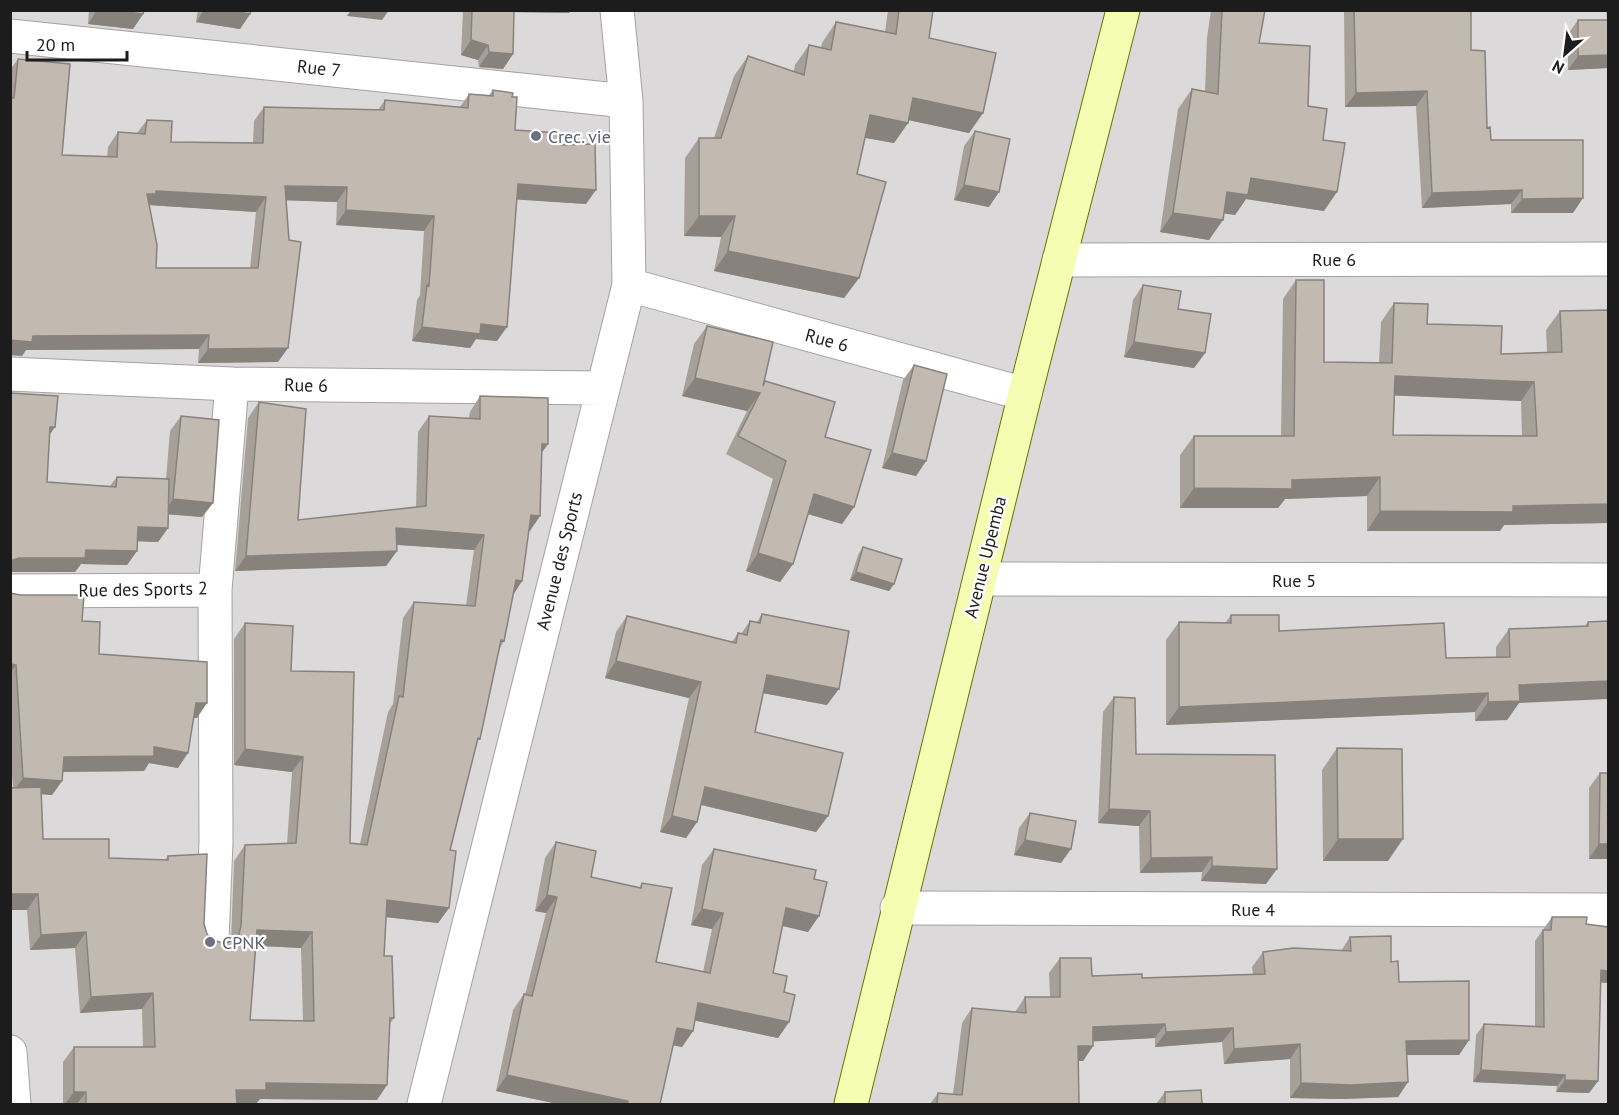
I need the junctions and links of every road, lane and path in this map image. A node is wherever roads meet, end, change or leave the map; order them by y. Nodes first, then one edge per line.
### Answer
1 (617, 10) edge
2 (1123, 10) edge
3 (10, 36) edge
4 (626, 101) junction
5 (1608, 259) edge
6 (1059, 260) junction
7 (629, 285) junction
8 (10, 374) edge
9 (232, 384) junction
10 (602, 388) junction
11 (1025, 394) junction
12 (980, 579) junction
13 (1608, 580) edge
14 (215, 590) junction
15 (10, 591) edge
16 (897, 908) junction
17 (1608, 910) edge
18 (212, 940) edge
19 (10, 1052) edge
20 (14, 1104) edge
21 (424, 1104) edge
22 (851, 1104) edge

1 - 4 street, Avenue des Sports
2 - 6 street, Avenue Upemba
3 - 4 street, Rue 7
4 - 7 street, Avenue des Sports
5 - 6 street, Rue 6
6 - 11 street, Avenue Upemba
7 - 10 street, Avenue des Sports
7 - 11 street, Rue 6
8 - 9 street, Rue 6
9 - 10 street, Rue 6
9 - 14 street, Rue des Sports 2
10 - 21 street, Avenue des Sports
11 - 12 street, Avenue Upemba
12 - 13 street, Rue 5
12 - 16 street, Avenue Upemba
14 - 15 street, Rue des Sports 2
14 - 18 street
16 - 17 street, Rue 4
16 - 22 street, Avenue Upemba
19 - 20 street

